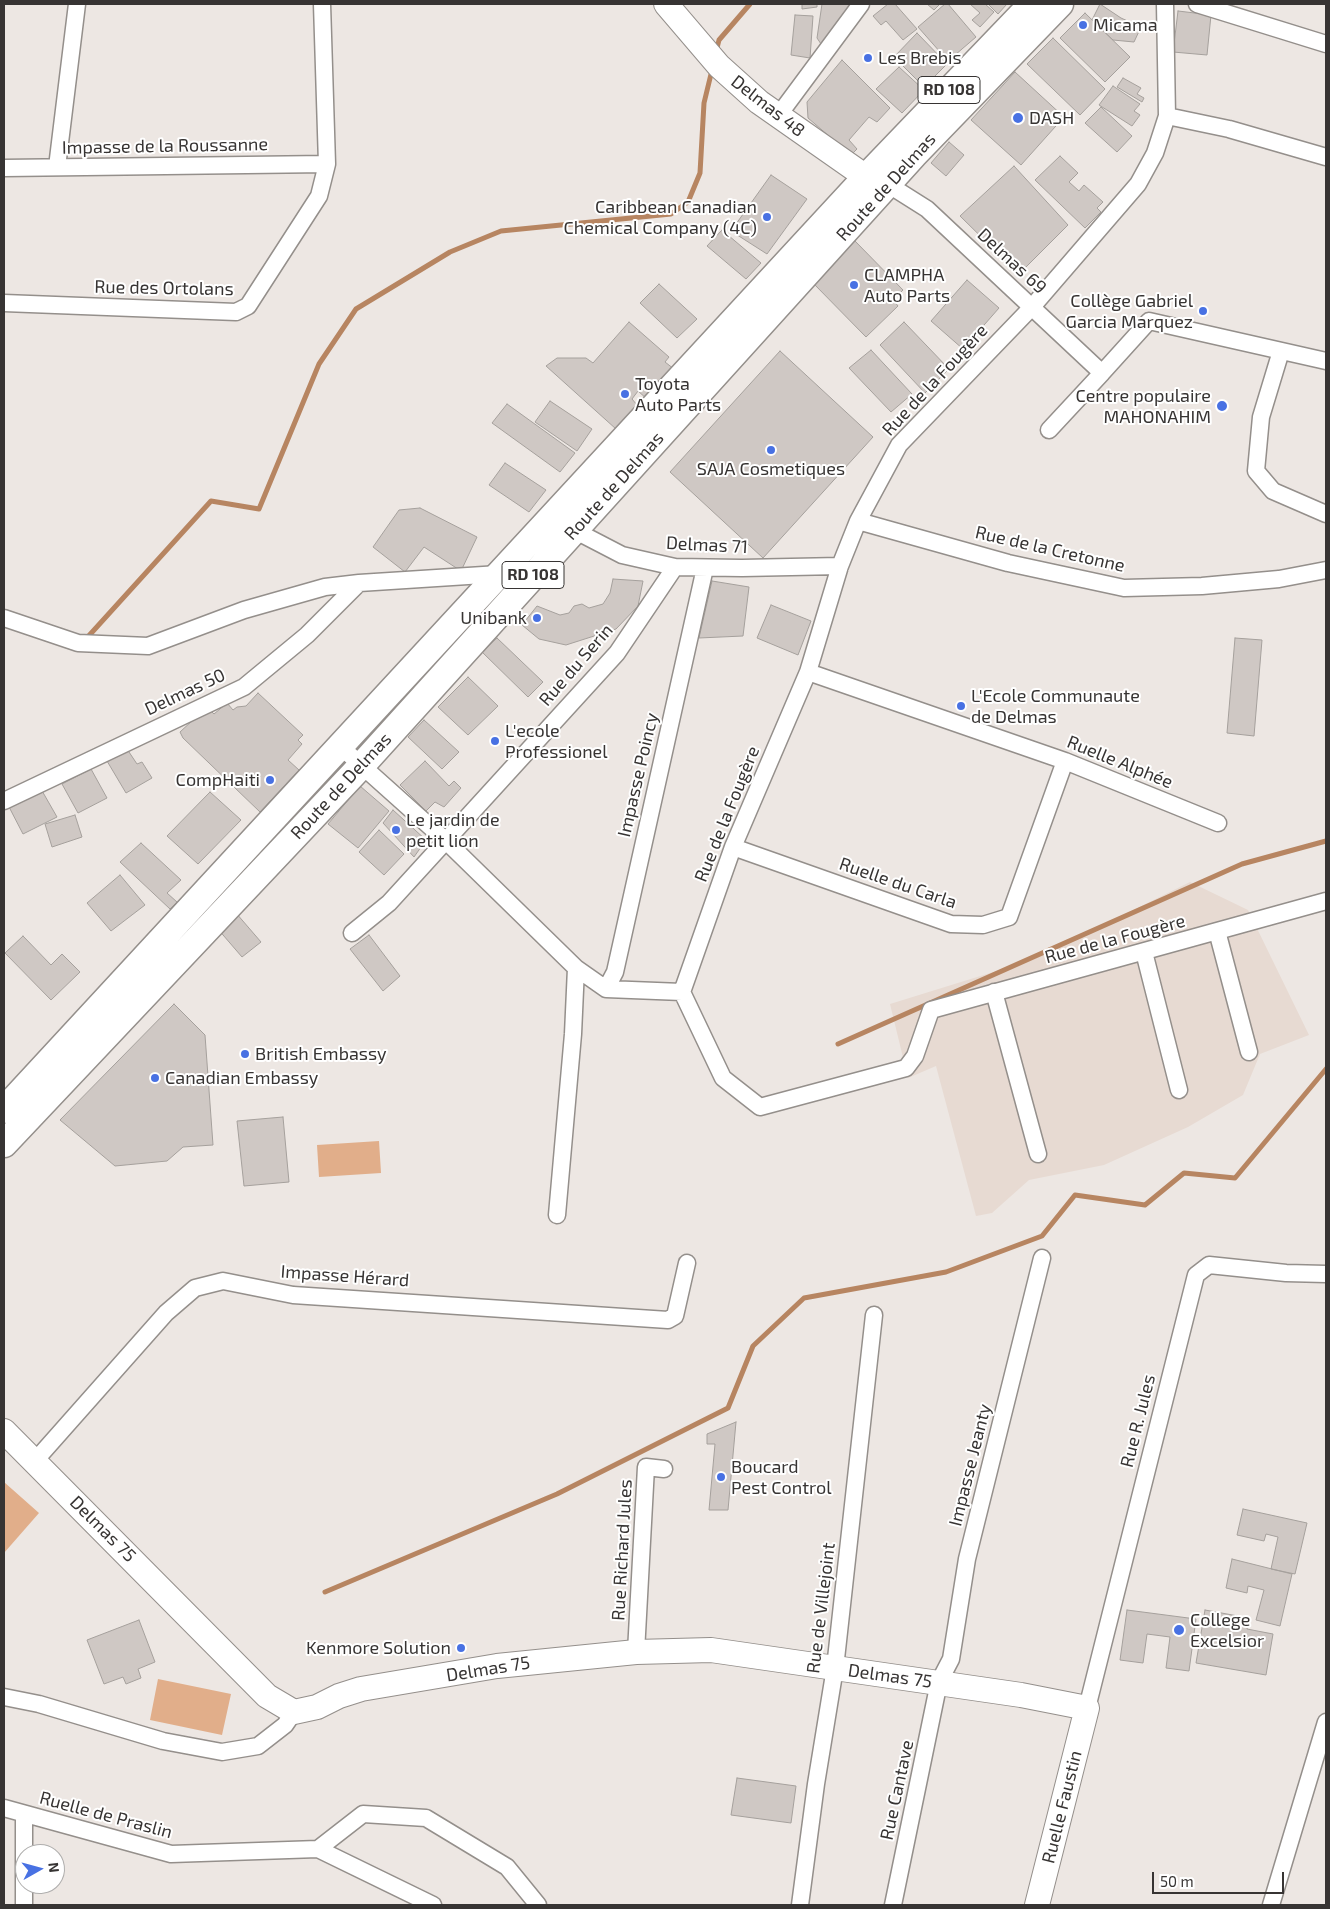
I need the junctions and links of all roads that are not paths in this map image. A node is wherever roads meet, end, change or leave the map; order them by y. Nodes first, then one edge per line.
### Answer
1 (77, 4) edge
2 (322, 4) edge
3 (666, 4) edge
4 (861, 4) edge
5 (1032, 4) edge
6 (1060, 4) edge
7 (1165, 4) edge
8 (1197, 4) edge
9 (1326, 44) edge
10 (778, 116) junction
11 (1167, 116) junction
12 (1326, 157) edge
13 (327, 164) junction
14 (56, 167) junction
15 (4, 168) edge
16 (878, 181) junction
17 (4, 303) edge
18 (1032, 307) junction
19 (1281, 351) junction
20 (1326, 361) edge
21 (1102, 373) junction
22 (1049, 430) dead end
23 (1326, 514) edge
24 (858, 521) junction
25 (563, 524) junction
26 (840, 566) junction
27 (675, 567) junction
28 (705, 568) junction
29 (1326, 570) edge
30 (500, 574) junction
31 (359, 583) junction
32 (4, 618) edge
33 (808, 672) junction
34 (341, 747) junction
35 (1064, 761) junction
36 (362, 765) junction
37 (4, 800) edge
38 (1218, 823) dead end
39 (444, 840) junction
40 (733, 847) junction
41 (1326, 901) edge
42 (1218, 932) junction
43 (352, 933) dead end
44 (1144, 952) junction
45 (576, 968) junction
46 (606, 989) junction
47 (682, 992) junction
48 (994, 992) junction
49 (1249, 1052) dead end
50 (1179, 1090) dead end
51 (4, 1110) edge
52 (4, 1144) edge
53 (1038, 1154) dead end
54 (557, 1215) dead end
55 (1042, 1258) dead end
56 (687, 1263) dead end
57 (1326, 1274) edge
58 (874, 1315) dead end
59 (4, 1431) edge
60 (34, 1462) junction
61 (664, 1469) dead end
62 (636, 1652) junction
63 (835, 1668) junction
64 (940, 1682) junction
65 (4, 1697) edge
66 (1087, 1708) junction
67 (294, 1712) junction
68 (1326, 1722) edge
69 (4, 1808) edge
70 (24, 1814) junction
71 (318, 1849) junction
72 (24, 1905) edge
73 (433, 1905) edge
74 (538, 1905) edge
75 (800, 1905) edge
76 (893, 1905) edge
77 (1037, 1905) edge
78 (1271, 1905) edge

1 - 14 street
2 - 13 street, Rue des Ortolans
3 - 10 street, Delmas 48
4 - 10 street
5 - 16 main road, Route de Delmas / RD 108
6 - 16 main road, Route de Delmas / RD 108
7 - 11 street, Rue de la Fougère
8 - 9 street
10 - 16 street, Delmas 48
11 - 12 street
11 - 18 street, Rue de la Fougère
13 - 14 street, Impasse de la Roussanne
13 - 17 street, Rue des Ortolans
14 - 15 street, Impasse de la Roussanne
16 - 18 street, Delmas 69
16 - 25 main road, Route de Delmas / RD 108
18 - 21 street, Delmas 69
18 - 24 street, Rue de la Fougère
19 - 20 street
19 - 21 street
19 - 23 street
21 - 22 street
24 - 26 street, Rue de la Fougère
24 - 29 street, Rue de la Cretonne
25 - 27 street, Delmas 71
25 - 30 main road, Route de Delmas / RD 108
25 - 36 main road, Route de Delmas / RD 108
26 - 28 street, Delmas 71
26 - 33 street, Rue de la Fougère
27 - 28 street, Delmas 71
27 - 39 street, Rue du Serin
28 - 46 street, Impasse Poincy
30 - 31 street
30 - 34 main road, Route de Delmas / RD 108
31 - 32 street
31 - 37 street, Delmas 50
33 - 35 street, Ruelle Alphée
33 - 40 street, Rue de la Fougère
34 - 36 street
34 - 51 main road, Route de Delmas / RD 108
35 - 38 street, Ruelle Alphée
35 - 40 street, Ruelle du Carla
36 - 39 street
36 - 52 main road, Route de Delmas / RD 108
39 - 43 street, Rue du Serin
39 - 45 street
40 - 47 street, Rue de la Fougère
41 - 42 street, Rue de la Fougère
42 - 44 street, Rue de la Fougère
42 - 49 street
44 - 48 street, Rue de la Fougère
44 - 50 street
45 - 46 street
45 - 54 street
46 - 47 street
47 - 48 street, Rue de la Fougère
48 - 53 street
55 - 64 street, Impasse Jeanty
56 - 60 street, Impasse Hérard
57 - 66 street, Rue R. Jules
58 - 63 street, Rue de Villejoint
59 - 60 street, Delmas 75
60 - 67 street, Delmas 75
61 - 62 street, Rue Richard Jules
62 - 63 street, Delmas 75
62 - 67 street, Delmas 75
63 - 64 street, Delmas 75
63 - 75 street, Rue de Villejoint
64 - 66 street, Delmas 75
64 - 76 street, Rue Cantave
65 - 67 street
66 - 77 street, Ruelle Faustin
68 - 78 street
69 - 70 street, Ruelle de Praslin
70 - 71 street, Ruelle de Praslin
70 - 72 street
71 - 73 street
71 - 74 street

